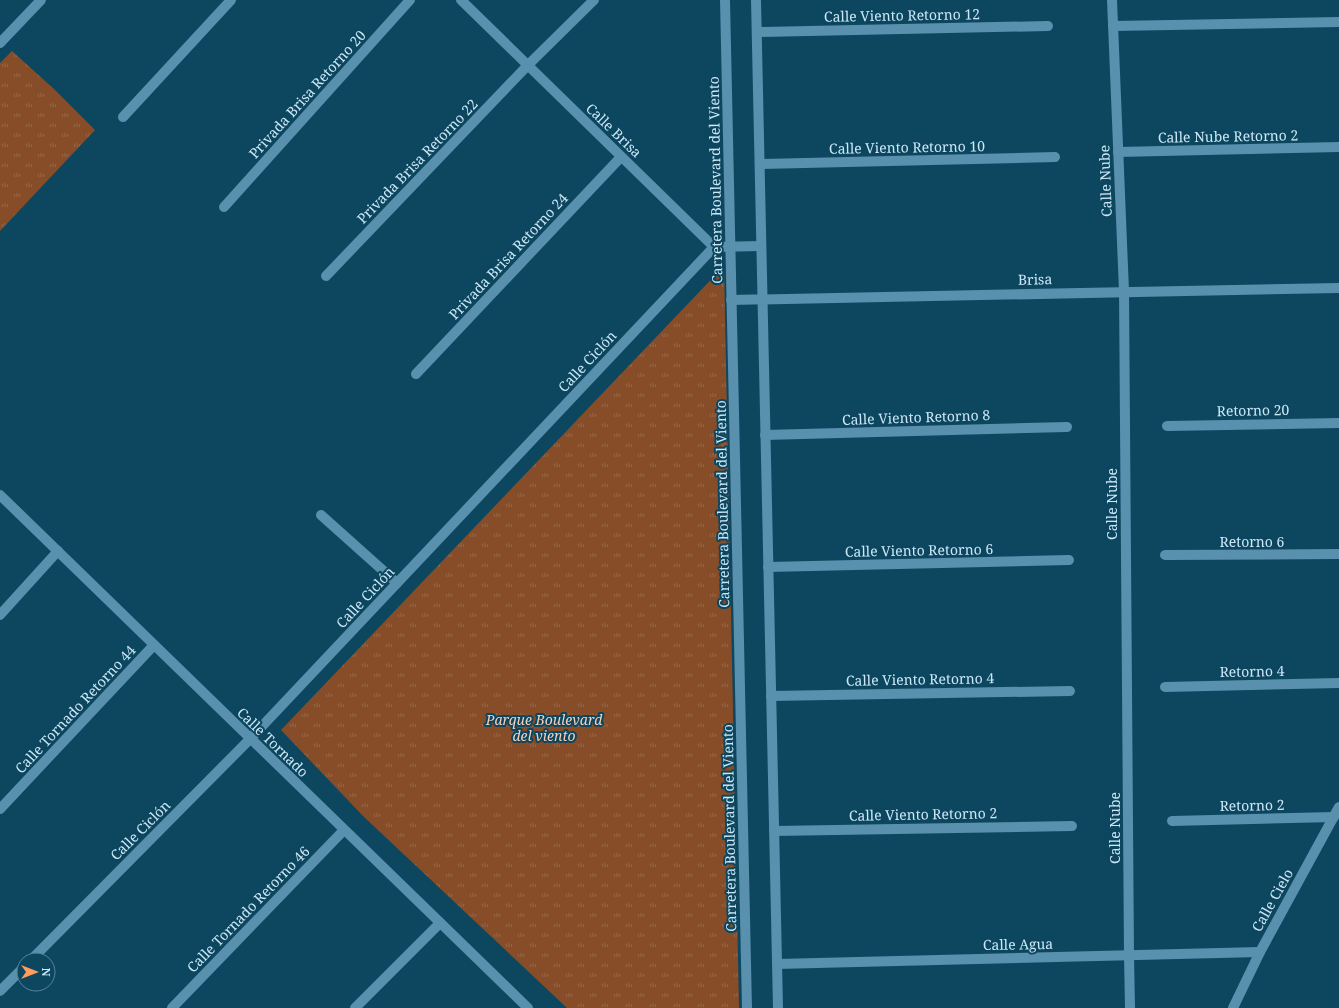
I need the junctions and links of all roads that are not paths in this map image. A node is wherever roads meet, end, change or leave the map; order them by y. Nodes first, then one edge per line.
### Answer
1 (41, 0) edge
2 (231, 0) edge
3 (410, 0) edge
4 (461, 0) edge
5 (594, 0) edge
6 (724, 0) edge
7 (756, 0) edge
8 (1112, 0) edge
9 (1339, 22) edge
10 (1048, 26) dead end
11 (1113, 26) junction
12 (757, 32) junction
13 (0, 44) edge
14 (528, 65) junction
15 (123, 118) dead end
16 (1339, 147) edge
17 (1118, 152) junction
18 (621, 157) junction
19 (1055, 157) dead end
20 (760, 164) junction
21 (224, 206) dead end
22 (761, 246) junction
23 (714, 247) junction
24 (730, 247) junction
25 (326, 276) dead end
26 (1339, 288) edge
27 (1124, 291) junction
28 (731, 300) junction
29 (762, 300) junction
30 (416, 374) dead end
31 (1339, 423) edge
32 (1167, 426) dead end
33 (1067, 427) dead end
34 (765, 435) junction
35 (0, 495) edge
36 (321, 515) dead end
37 (58, 552) junction
38 (1339, 554) edge
39 (1165, 555) dead end
40 (1070, 560) dead end
41 (768, 567) junction
42 (397, 583) junction
43 (0, 615) edge
44 (154, 645) junction
45 (1339, 683) edge
46 (1165, 687) dead end
47 (1070, 691) dead end
48 (771, 696) junction
49 (250, 739) junction
50 (1339, 807) edge
51 (0, 809) edge
52 (1334, 817) junction
53 (1172, 821) dead end
54 (1072, 826) dead end
55 (344, 830) junction
56 (774, 831) junction
57 (440, 923) junction
58 (39, 952) edge
59 (1260, 952) junction
60 (1129, 955) junction
61 (777, 964) junction
62 (16, 975) edge
63 (0, 991) edge
64 (172, 1008) edge
65 (355, 1008) edge
66 (528, 1008) edge
67 (747, 1008) edge
68 (778, 1008) edge
69 (1130, 1008) edge
70 (1233, 1008) edge

1 - 13 street
2 - 15 street
3 - 21 street, Privada Brisa Retorno 20
4 - 14 street, Calle Brisa
5 - 14 street, Privada Brisa Retorno 22
6 - 24 street, Carretera Boulevard del Viento
7 - 12 street
8 - 11 street, Calle Nube
9 - 11 street
10 - 12 street, Calle Viento Retorno 12
11 - 17 street, Calle Nube
12 - 20 street
14 - 18 street, Calle Brisa
14 - 25 street, Privada Brisa Retorno 22
16 - 17 street, Calle Nube Retorno 2
17 - 27 street, Calle Nube
18 - 23 street, Calle Brisa
18 - 30 street, Privada Brisa Retorno 24
19 - 20 street, Calle Viento Retorno 10
20 - 22 street
22 - 24 street
22 - 29 street
23 - 24 street
23 - 42 street, Calle Ciclón
24 - 28 street, Carretera Boulevard del Viento
26 - 27 street, Brisa
27 - 29 street, Brisa
27 - 60 street, Calle Nube
28 - 29 street, Brisa
28 - 67 street, Carretera Boulevard del Viento
29 - 34 street
31 - 32 street, Retorno 20
33 - 34 street, Calle Viento Retorno 8
34 - 41 street
35 - 37 street, Calle Tornado
36 - 42 street
37 - 43 street
37 - 44 street, Calle Tornado
38 - 39 street, Retorno 6
40 - 41 street, Calle Viento Retorno 6
41 - 48 street
42 - 49 street, Calle Ciclón
44 - 49 street, Calle Tornado
44 - 51 street, Calle Tornado Retorno 44
45 - 46 street, Retorno 4
47 - 48 street, Calle Viento Retorno 4
48 - 56 street
49 - 55 street, Calle Tornado
49 - 58 street, Calle Ciclón
50 - 52 street, Calle Cielo
52 - 53 street, Retorno 2
52 - 59 street, Calle Cielo
54 - 56 street, Calle Viento Retorno 2
55 - 57 street, Calle Tornado
55 - 64 street, Calle Tornado Retorno 46
56 - 61 street
57 - 65 street
57 - 66 street, Calle Tornado
59 - 60 street, Calle Agua
59 - 70 street, Calle Cielo
60 - 61 street, Calle Agua
60 - 69 street, Calle Nube
61 - 68 street
62 - 63 street

